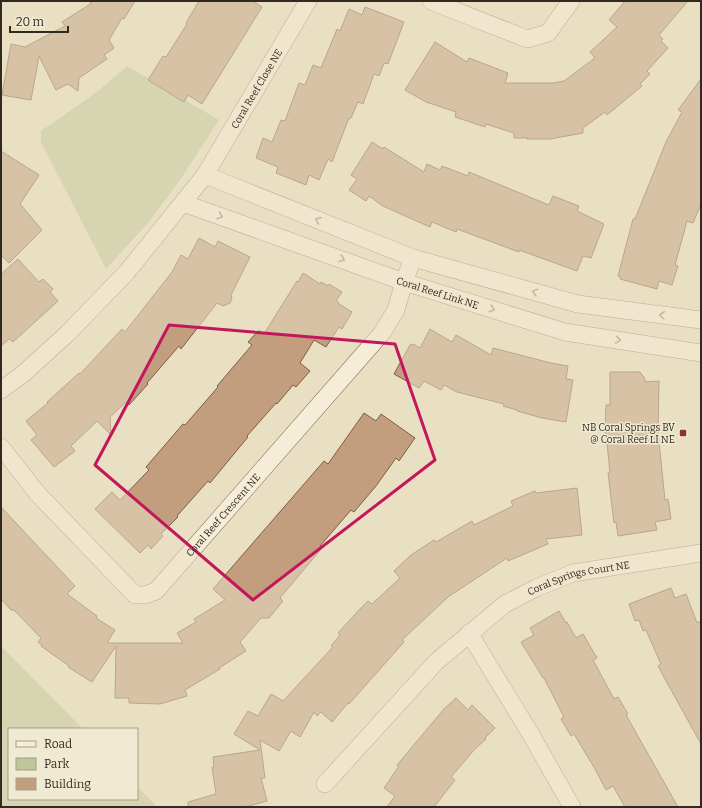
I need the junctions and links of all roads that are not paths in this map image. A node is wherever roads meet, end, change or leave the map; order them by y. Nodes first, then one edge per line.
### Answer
1 (308, 1) edge
2 (431, 1) edge
3 (572, 1) edge
4 (205, 175) junction
5 (183, 203) junction
6 (413, 258) junction
7 (404, 282) junction
8 (701, 320) edge
9 (701, 353) edge
10 (1, 390) edge
11 (1, 447) edge
12 (701, 553) edge
13 (469, 633) junction
14 (326, 784) dead end
15 (572, 807) edge

1 - 4 street, Coral Reef Close NE
2 - 3 street
4 - 5 street
6 -> 4 street
5 -> 7 street, Coral Reef Link NE
5 - 10 street
6 - 7 street, Coral Reef Crescent NE
8 -> 6 street
7 -> 9 street, Coral Reef Link NE
7 - 11 street, Coral Reef Crescent NE
12 - 13 street, Coral Springs Court NE
13 - 14 street, Coral Springs Court NE
13 - 15 street

